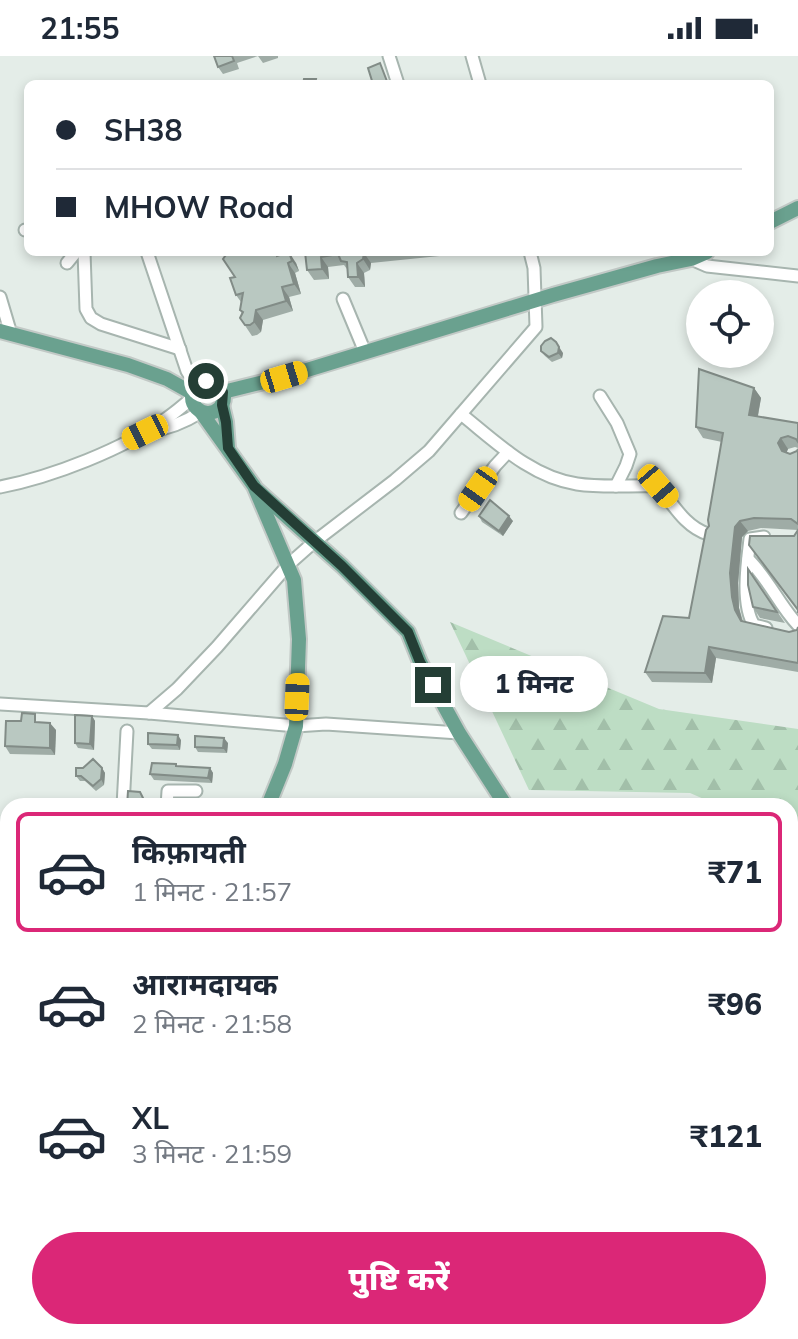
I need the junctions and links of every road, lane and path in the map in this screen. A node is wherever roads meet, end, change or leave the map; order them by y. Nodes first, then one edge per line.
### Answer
1 (389, 56) edge
2 (472, 56) edge
3 (397, 80) edge
4 (479, 80) edge
5 (798, 208) edge
6 (774, 220) edge
7 (73, 256) edge
8 (84, 256) edge
9 (148, 256) edge
10 (531, 256) edge
11 (698, 256) edge
12 (691, 259) junction
13 (67, 263) dead end
14 (798, 276) edge
15 (0, 297) edge
16 (343, 299) dead end
17 (534, 300) junction
18 (4, 335) edge
19 (180, 349) junction
20 (365, 352) junction
21 (194, 393) junction
22 (600, 396) dead end
23 (222, 399) junction
24 (201, 412) junction
25 (461, 414) junction
26 (145, 432) junction
27 (228, 448) junction
28 (508, 452) junction
29 (254, 486) junction
30 (616, 486) junction
31 (0, 487) edge
32 (461, 513) dead end
33 (708, 534) edge
34 (774, 537) edge
35 (314, 542) junction
36 (748, 559) junction
37 (288, 565) junction
38 (798, 625) edge
39 (798, 634) edge
40 (0, 704) edge
41 (149, 713) junction
42 (296, 726) junction
43 (127, 731) dead end
44 (459, 733) junction
45 (196, 791) dead end
46 (123, 798) edge
47 (168, 798) edge
48 (271, 798) edge
49 (501, 798) edge

1 - 3 street
2 - 4 street
5 - 6 main road
7 - 13 street
8 - 19 street
9 - 19 street
10 - 17 street
11 - 12 main road
12 - 14 street
12 - 17 main road
15 - 18 street
16 - 20 street
17 - 20 main road
17 - 25 street
18 - 21 main road
19 - 21 street
20 - 23 main road
21 - 23 main road
21 - 24 main road
21 - 26 street
22 - 30 street
23 - 24 main road
23 - 27 main road
24 - 26 street
24 - 27 main road
25 - 28 street
25 - 35 street
26 - 31 street
27 - 29 main road
28 - 30 street
28 - 32 street
29 - 35 main road
29 - 37 main road
30 - 33 street
34 - 36 street
35 - 37 street
35 - 44 main road
36 - 38 street
36 - 39 street
37 - 41 street
37 - 42 main road
40 - 41 street
41 - 42 street
42 - 44 street
42 - 48 main road
43 - 46 street
44 - 49 main road
45 - 47 street

